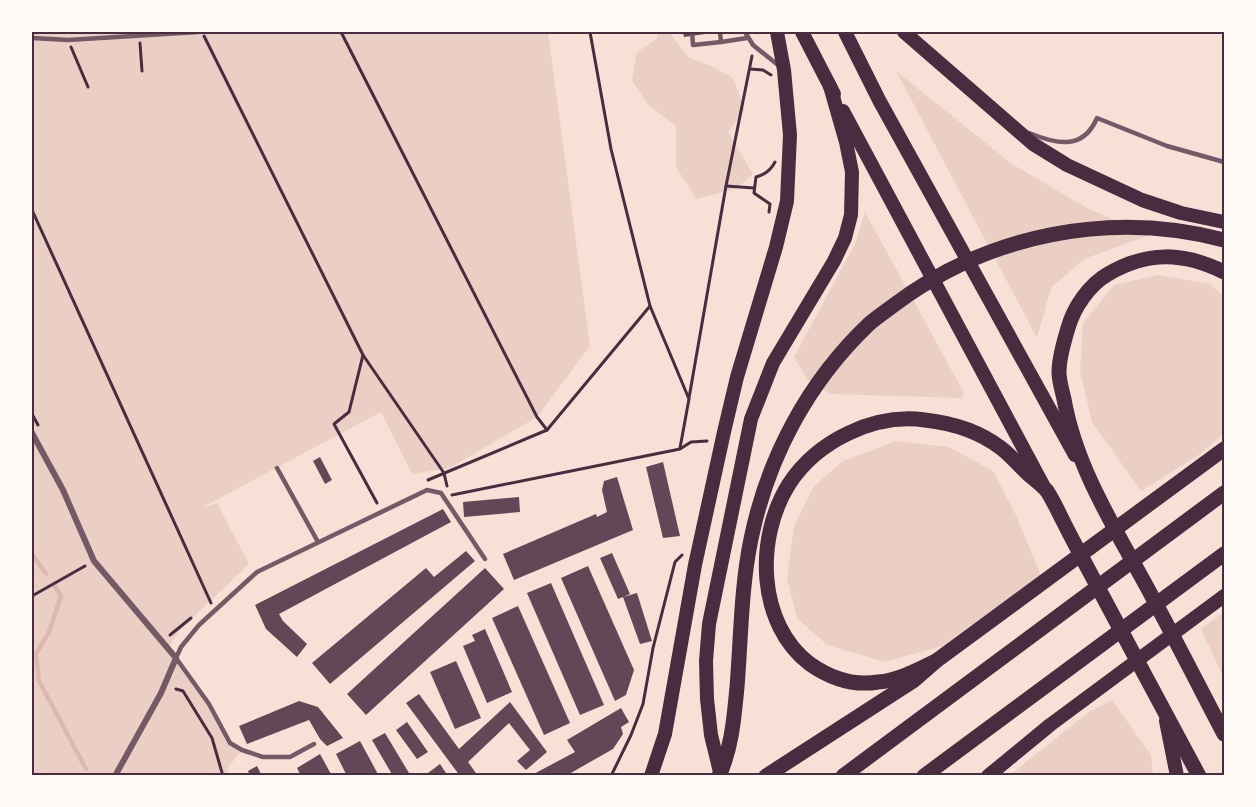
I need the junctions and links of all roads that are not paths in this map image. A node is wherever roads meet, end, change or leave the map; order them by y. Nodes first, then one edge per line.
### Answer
1 (200, 32) edge
2 (692, 32) edge
3 (720, 32) edge
4 (745, 32) edge
5 (777, 32) edge
6 (802, 32) edge
7 (845, 32) edge
8 (904, 32) edge
9 (32, 38) edge
10 (747, 38) junction
11 (721, 42) junction
12 (784, 70) junction
13 (830, 86) junction
14 (1012, 126) junction
15 (1224, 162) edge
16 (1224, 222) edge
17 (1224, 240) edge
18 (1224, 272) edge
19 (32, 433) edge
20 (1224, 449) edge
21 (277, 468) dead end
22 (1090, 481) junction
23 (1046, 491) junction
24 (1224, 493) edge
25 (318, 542) junction
26 (1224, 554) edge
27 (485, 559) dead end
28 (1224, 596) edge
29 (176, 658) junction
30 (936, 661) junction
31 (1204, 695) junction
32 (1160, 704) junction
33 (1224, 718) edge
34 (1224, 734) edge
35 (315, 744) dead end
36 (115, 776) edge
37 (651, 776) edge
38 (720, 776) edge
39 (766, 776) edge
40 (843, 776) edge
41 (924, 776) edge
42 (988, 776) edge
43 (1177, 776) edge
44 (1199, 776) edge

1 - 9 lane
2 - 11 lane
3 - 11 lane
4 - 10 lane
5 - 12 main road
6 - 13 main road
7 - 22 main road
8 - 14 main road
10 - 11 lane
10 - 12 lane
12 - 37 main road
13 - 23 main road
13 - 38 main road
14 - 15 lane
14 - 16 main road
17 - 38 highway
18 - 22 highway
19 - 29 street
20 - 30 highway
21 - 25 lane
22 - 31 highway
23 - 30 highway
23 - 32 highway
24 - 40 highway
25 - 27 lane
25 - 29 lane
26 - 41 highway
28 - 42 main road
29 - 35 lane
29 - 36 street
30 - 39 highway
31 - 33 main road
31 - 34 highway
32 - 43 main road
32 - 44 highway

